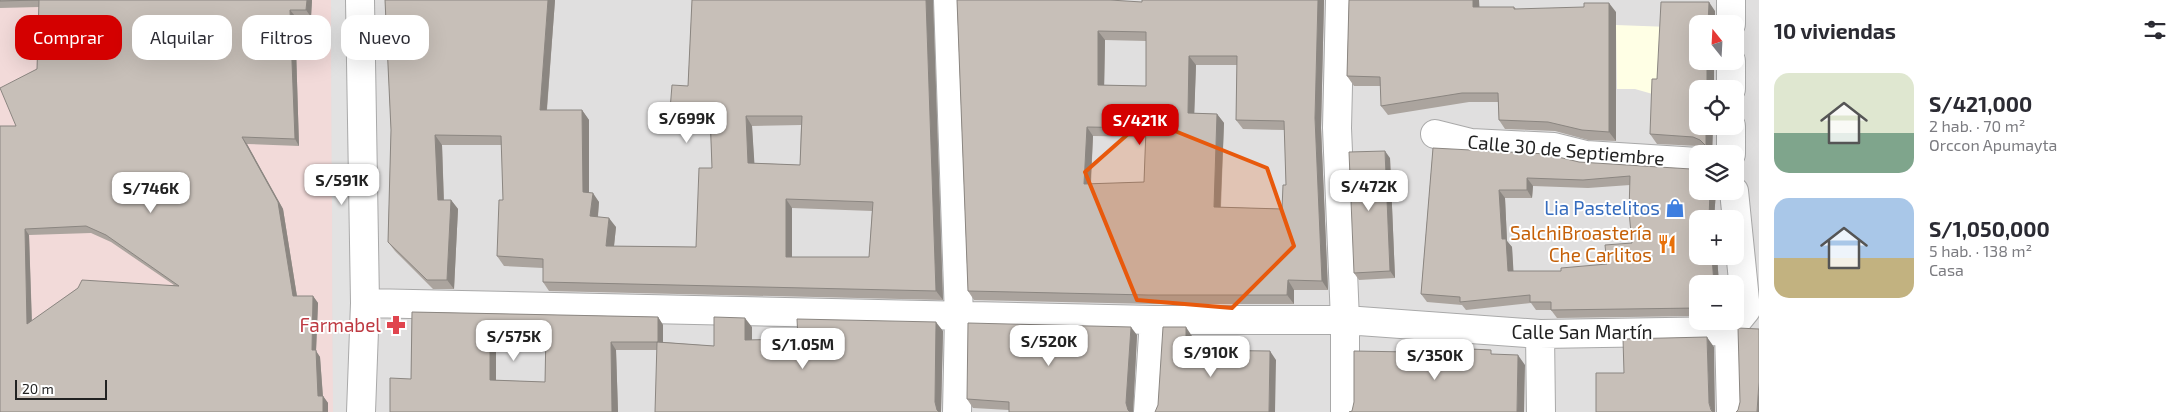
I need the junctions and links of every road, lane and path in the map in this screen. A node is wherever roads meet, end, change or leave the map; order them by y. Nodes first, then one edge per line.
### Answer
1 (360, 0) edge
2 (948, 0) edge
3 (1340, 0) edge
4 (1732, 0) edge
5 (1731, 15) edge
6 (1435, 134) dead end
7 (1689, 161) edge
8 (1735, 200) edge
9 (365, 303) junction
10 (1753, 309) edge
11 (959, 317) junction
12 (1154, 320) junction
13 (1345, 320) junction
14 (1729, 331) junction
15 (1540, 334) junction
16 (361, 412) edge
17 (957, 412) edge
18 (1148, 412) edge
19 (1345, 412) edge
20 (1541, 412) edge
21 (1731, 412) edge

1 - 9 street
2 - 11 street
3 - 13 street
4 - 5 street
6 - 7 street, Calle 30 de Septiembre
8 - 10 street
9 - 11 street, Calle San Martín
9 - 16 street
10 - 14 street
11 - 12 street, Calle San Martín
11 - 17 street
12 - 13 street, Calle San Martín
12 - 18 street
13 - 15 street, Calle San Martín
13 - 19 street
14 - 15 street, Calle San Martín
14 - 21 street
15 - 20 street

